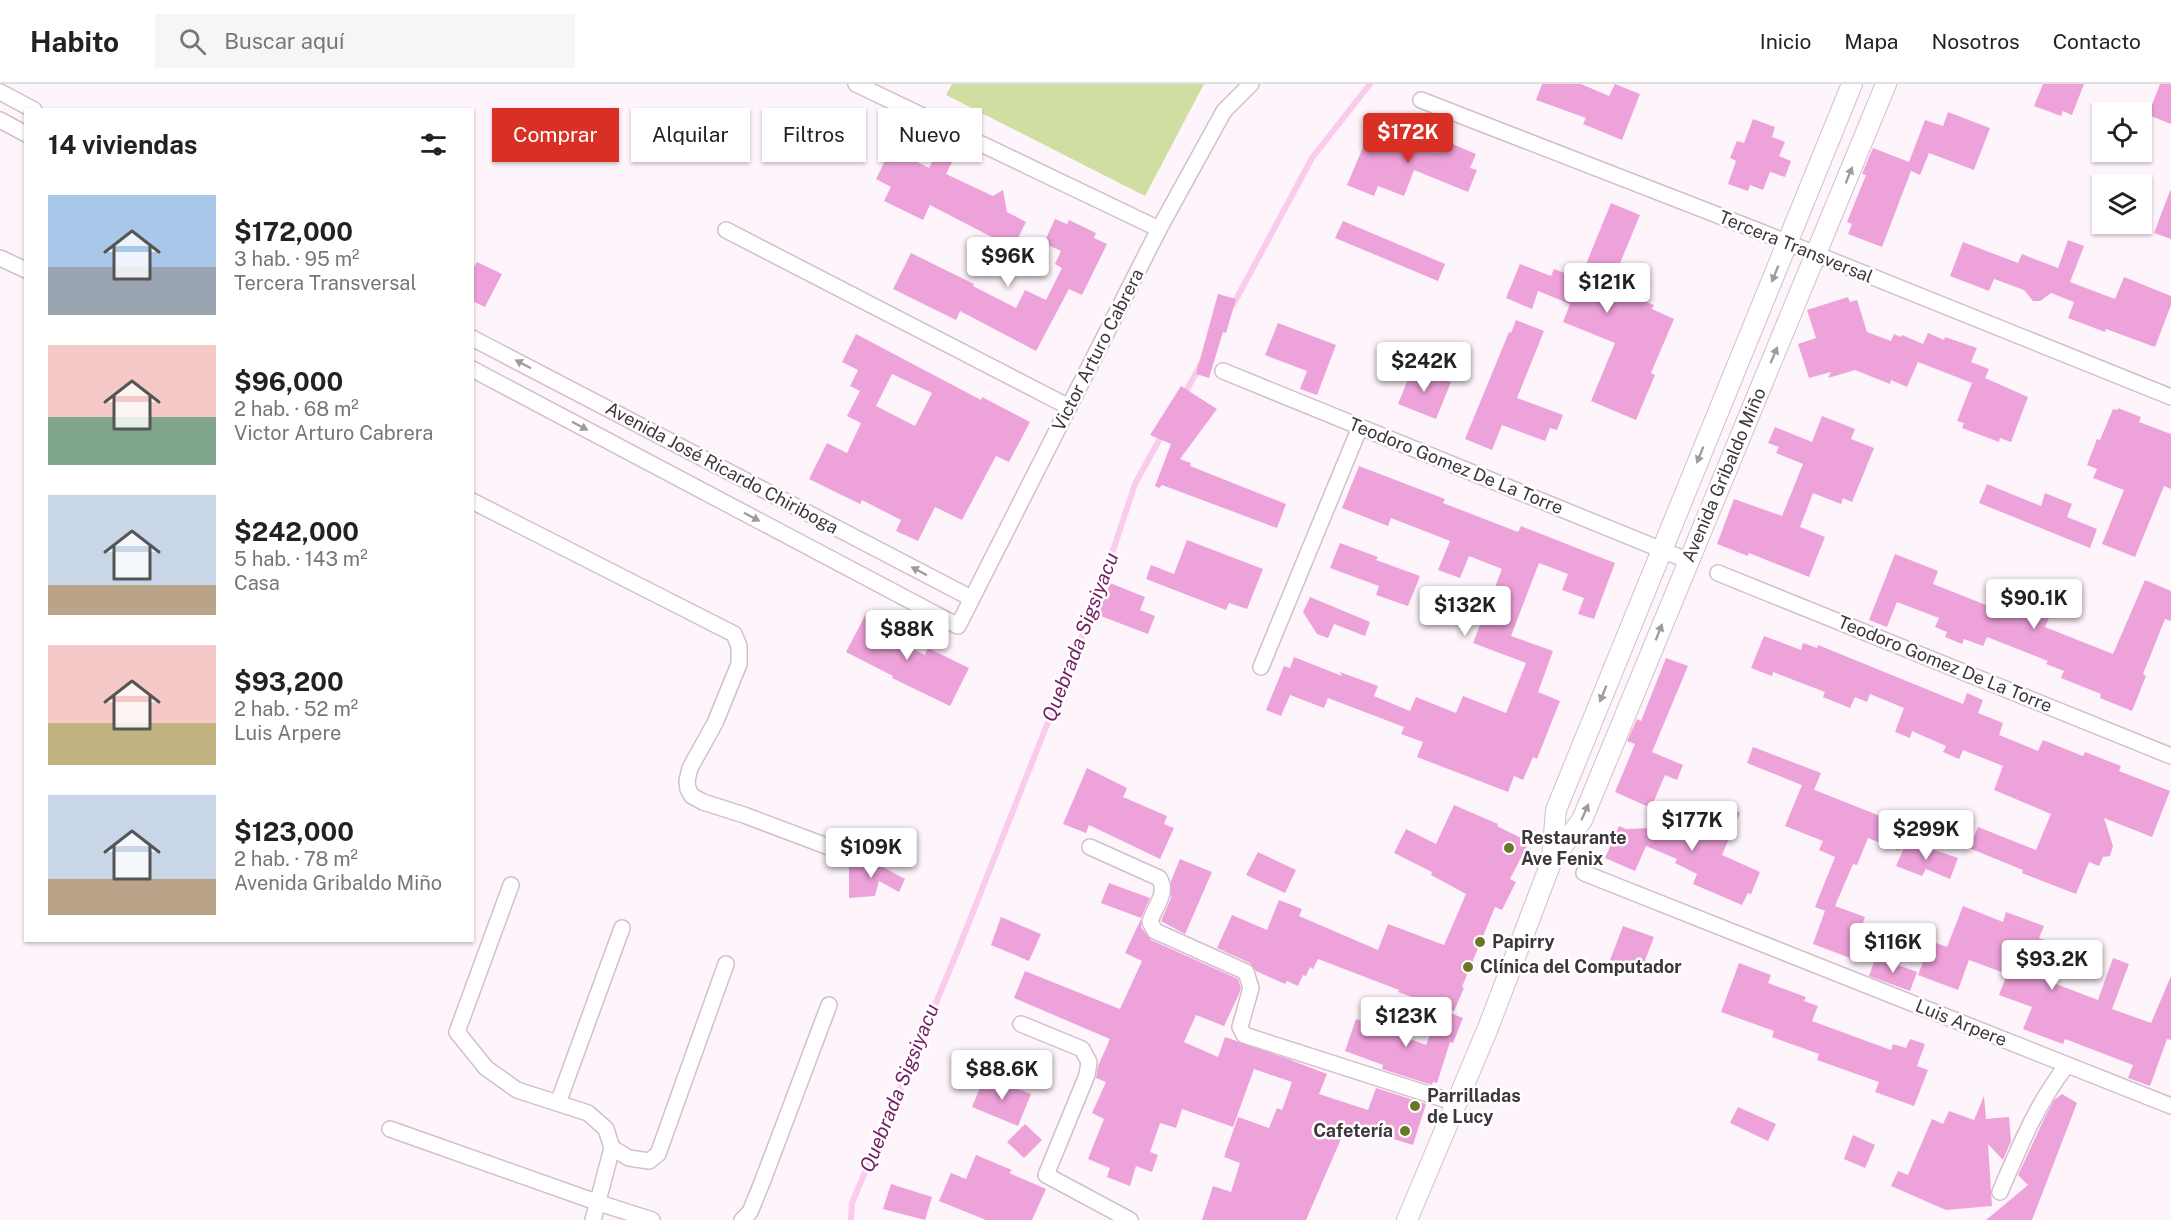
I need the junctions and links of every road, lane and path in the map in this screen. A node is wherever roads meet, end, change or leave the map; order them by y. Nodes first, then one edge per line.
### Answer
1 (856, 84) edge
2 (1251, 84) edge
3 (1852, 84) edge
4 (1886, 84) edge
5 (0, 92) edge
6 (1420, 100) dead end
7 (30, 108) edge
8 (0, 120) edge
9 (24, 133) edge
10 (1159, 229) junction
11 (726, 230) dead end
12 (1788, 243) junction
13 (1816, 254) junction
14 (0, 258) edge
15 (24, 269) edge
16 (474, 339) edge
17 (474, 370) edge
18 (1223, 372) dead end
19 (559, 383) junction
20 (2171, 397) edge
21 (1069, 407) junction
22 (547, 409) junction
23 (1360, 427) junction
24 (474, 502) edge
25 (1662, 549) junction
26 (1689, 561) junction
27 (1718, 573) dead end
28 (971, 598) junction
29 (958, 626) joint
30 (1261, 667) dead end
31 (2171, 756) edge
32 (830, 847) dead end
33 (1090, 847) dead end
34 (1552, 860) junction
35 (1584, 873) dead end
36 (511, 885) dead end
37 (622, 928) dead end
38 (726, 964) dead end
39 (829, 1005) dead end
40 (1021, 1024) dead end
41 (2067, 1065) junction
42 (558, 1103) junction
43 (1456, 1104) junction
44 (2171, 1106) edge
45 (390, 1129) dead end
46 (612, 1148) junction
47 (2000, 1192) dead end
48 (598, 1203) junction
49 (593, 1220) edge
50 (652, 1220) edge
51 (742, 1220) edge
52 (1130, 1220) edge
53 (1407, 1220) edge

1 - 10 street
2 - 10 street, Victor Arturo Cabrera
3 - 12 street, Avenida Gribaldo Miño
13 -> 4 street, Avenida Gribaldo Miño
5 - 7 street
6 - 12 street, Tercera Transversal
8 - 9 street
10 - 21 street, Victor Arturo Cabrera
11 - 21 street
12 - 13 street, Tercera Transversal
12 -> 25 street, Avenida Gribaldo Miño
13 - 20 street, Tercera Transversal
26 -> 13 street, Avenida Gribaldo Miño
14 - 15 street
19 -> 16 street, Avenida José Ricardo Chiriboga
17 - 22 street, Avenida José Ricardo Chiriboga
18 - 23 street, Teodoro Gomez De La Torre
19 - 22 street
28 -> 19 street, Avenida José Ricardo Chiriboga
21 - 28 street, Victor Arturo Cabrera
22 -> 29 street, Avenida José Ricardo Chiriboga
23 - 25 street, Teodoro Gomez De La Torre
23 - 30 street
24 - 32 street
25 - 26 street, Teodoro Gomez De La Torre
25 -> 34 street, Avenida Gribaldo Miño
34 -> 26 street, Avenida Gribaldo Miño
27 - 31 street, Teodoro Gomez De La Torre
28 - 29 street, Victor Arturo Cabrera
33 - 43 street
34 - 43 street, Avenida Gribaldo Miño
35 - 41 street, Luis Arpere
36 - 42 street
37 - 42 street
38 - 46 street
39 - 51 street
40 - 52 street
41 - 44 street, Luis Arpere
41 - 47 street
42 - 46 street
43 - 53 street, Avenida Gribaldo Miño
45 - 48 street
46 - 48 street
48 - 49 street
48 - 50 street

